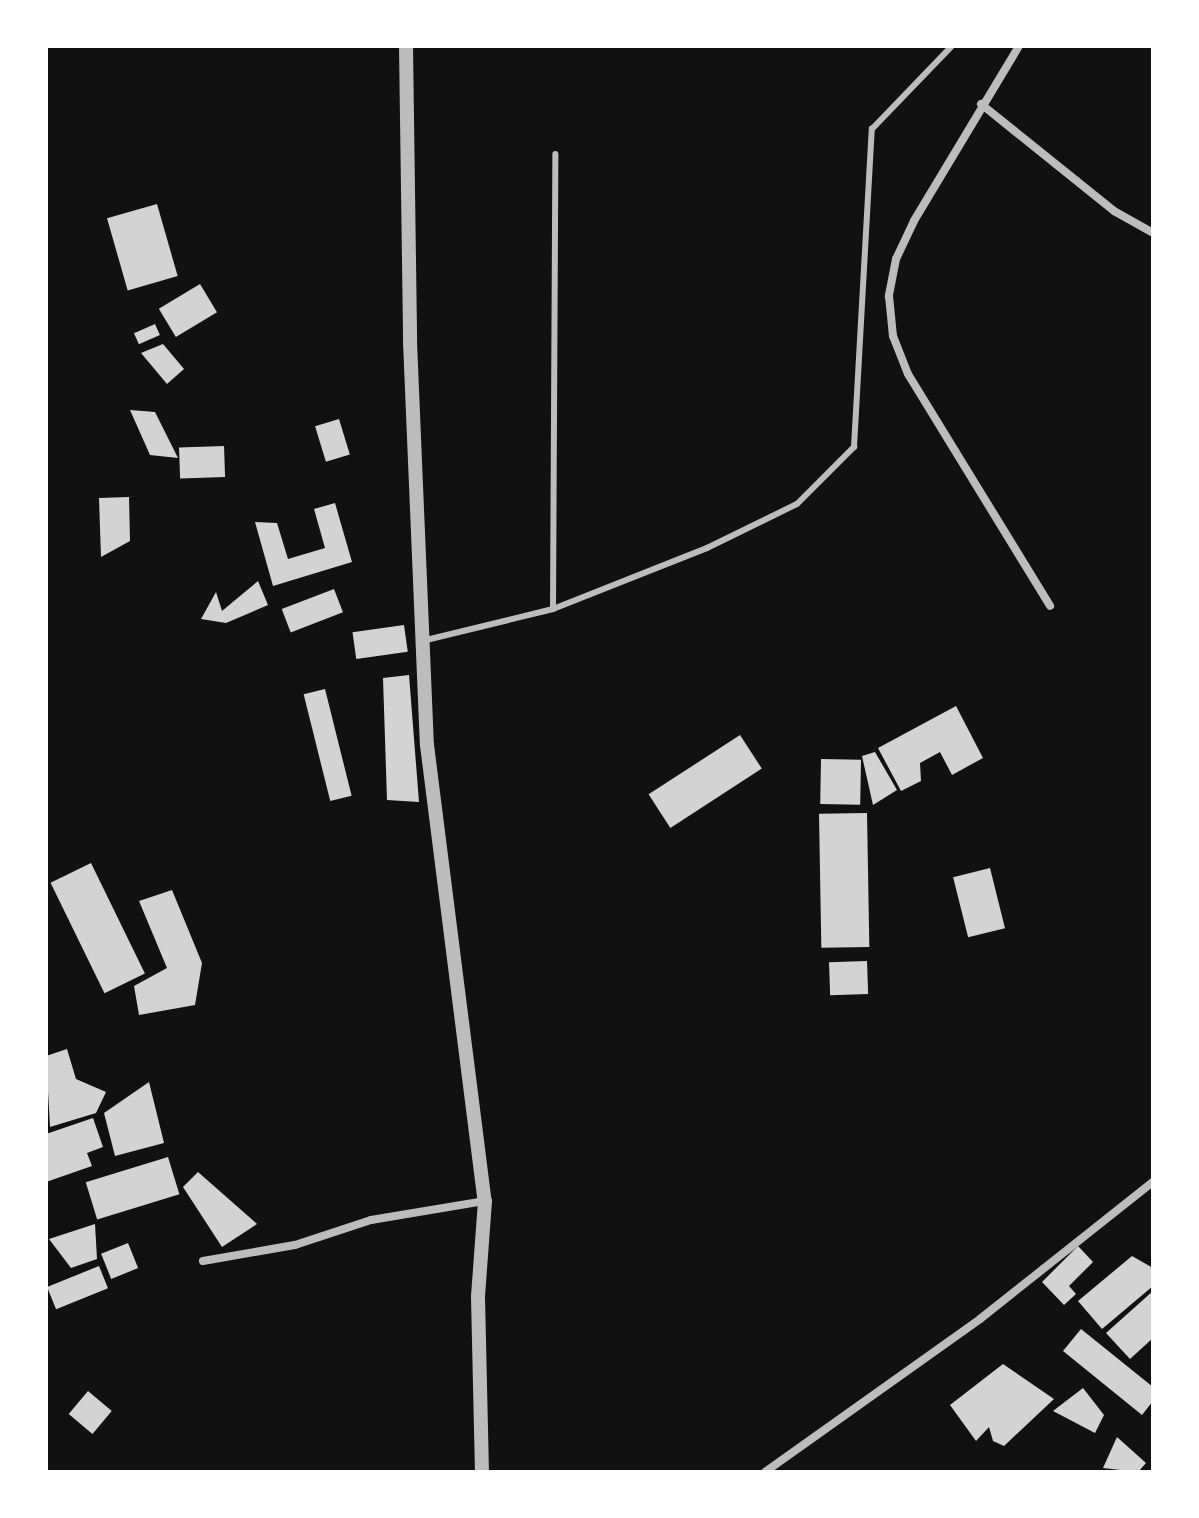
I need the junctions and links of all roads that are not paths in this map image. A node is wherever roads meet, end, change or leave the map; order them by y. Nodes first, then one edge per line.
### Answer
1 (406, 46) edge
2 (952, 46) edge
3 (1019, 46) edge
4 (981, 104) junction
5 (555, 154) dead end
6 (1153, 233) edge
7 (1050, 606) dead end
8 (553, 609) junction
9 (422, 641) junction
10 (1153, 1182) edge
11 (485, 1201) junction
12 (203, 1261) dead end
13 (482, 1472) edge
14 (765, 1472) edge

1 - 9 street
2 - 8 lane
3 - 4 street
4 - 6 street
4 - 7 street
5 - 8 lane
8 - 9 lane
9 - 11 street
10 - 14 street
11 - 12 street
11 - 13 street

